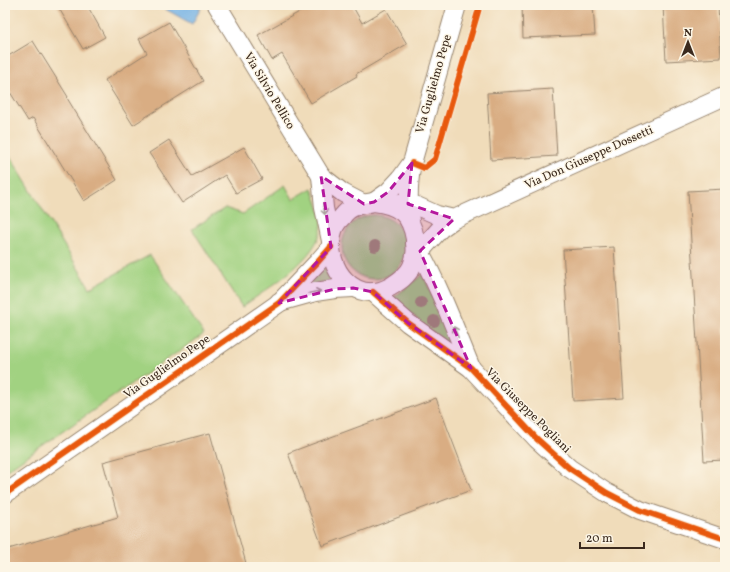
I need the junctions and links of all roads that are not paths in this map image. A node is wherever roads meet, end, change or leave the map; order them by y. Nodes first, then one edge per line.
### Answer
1 (217, 5) edge
2 (457, 5) edge
3 (725, 96) edge
4 (412, 163) junction
5 (321, 176) junction
6 (375, 203) junction
7 (411, 206) junction
8 (454, 219) junction
9 (331, 244) junction
10 (422, 251) junction
11 (353, 288) junction
12 (374, 292) junction
13 (279, 303) junction
14 (471, 368) junction
15 (5, 494) edge
16 (725, 539) edge

1 - 5 street, Via Silvio Pellico
2 - 4 street, Via Guglielmo Pepe
3 - 8 street, Via Don Giuseppe Dossetti
4 - 6 street, Via Guglielmo Pepe
4 - 7 street, Via Guglielmo Pepe
5 - 6 street, Via Silvio Pellico
5 -> 9 street, Via Silvio Pellico
6 - 7 street
6 - 9 street
7 - 8 street
7 - 10 street
8 - 10 street, Via Don Giuseppe Dossetti
9 - 11 street
9 - 13 street, Via Guglielmo Pepe
10 - 12 street
14 -> 10 street, Via Giuseppe Pogliani
11 - 12 street
13 -> 11 street, Via Guglielmo Pepe
12 - 14 street, Via Giuseppe Pogliani
13 - 15 street, Via Guglielmo Pepe
14 - 16 street, Via Giuseppe Pogliani

